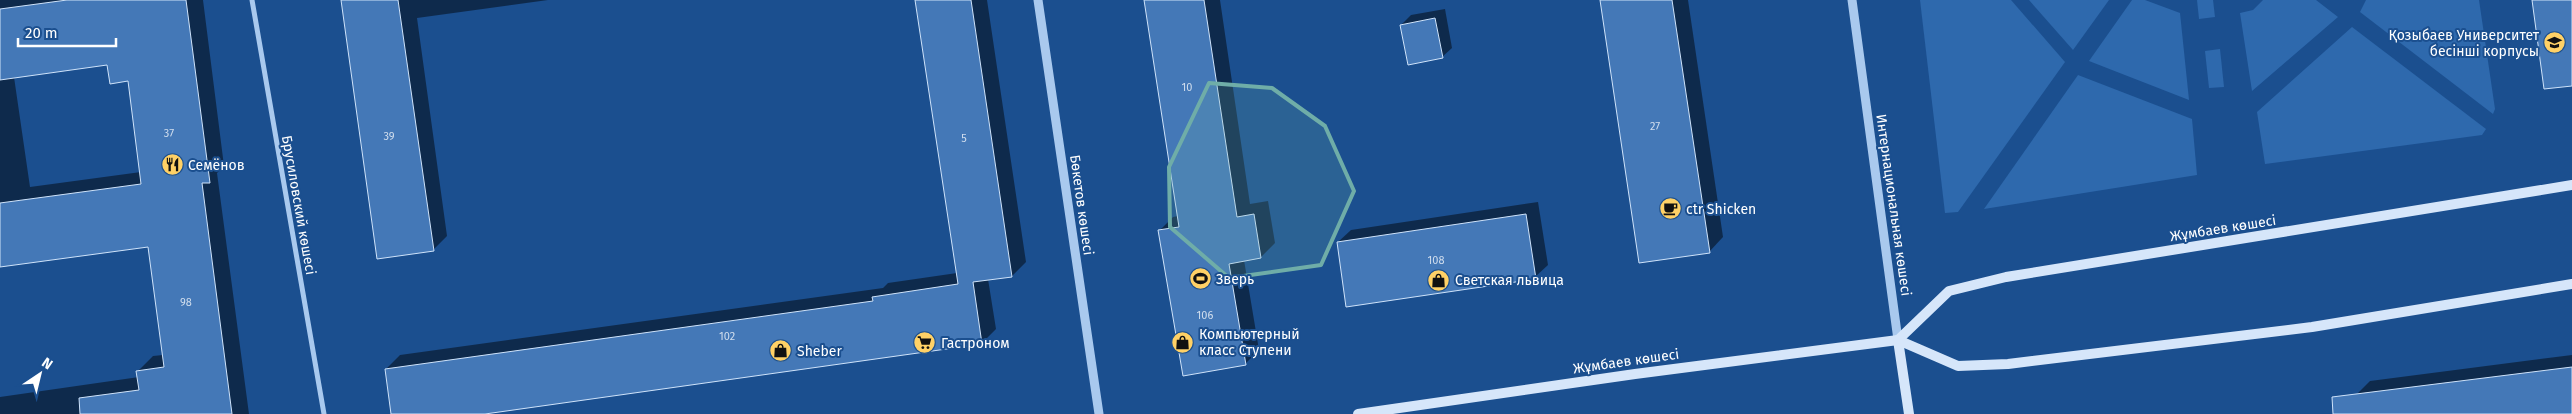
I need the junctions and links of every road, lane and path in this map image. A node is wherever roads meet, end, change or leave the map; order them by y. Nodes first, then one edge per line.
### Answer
1 (252, 0) edge
2 (1038, 0) edge
3 (1852, 0) edge
4 (2572, 186) edge
5 (2572, 284) edge
6 (1898, 340) junction
7 (324, 414) edge
8 (1099, 414) edge
9 (1358, 414) edge
10 (1909, 414) edge

1 - 7 street, Брусиловский көшесі
2 - 8 street, Бөкетов көшесі
3 - 6 street, Интернациональная көшесі
4 - 6 main road, Жұмбаев көшесі
5 - 6 main road
6 - 9 main road, Жұмбаев көшесі
6 - 10 main road, Интернациональная көшесі

